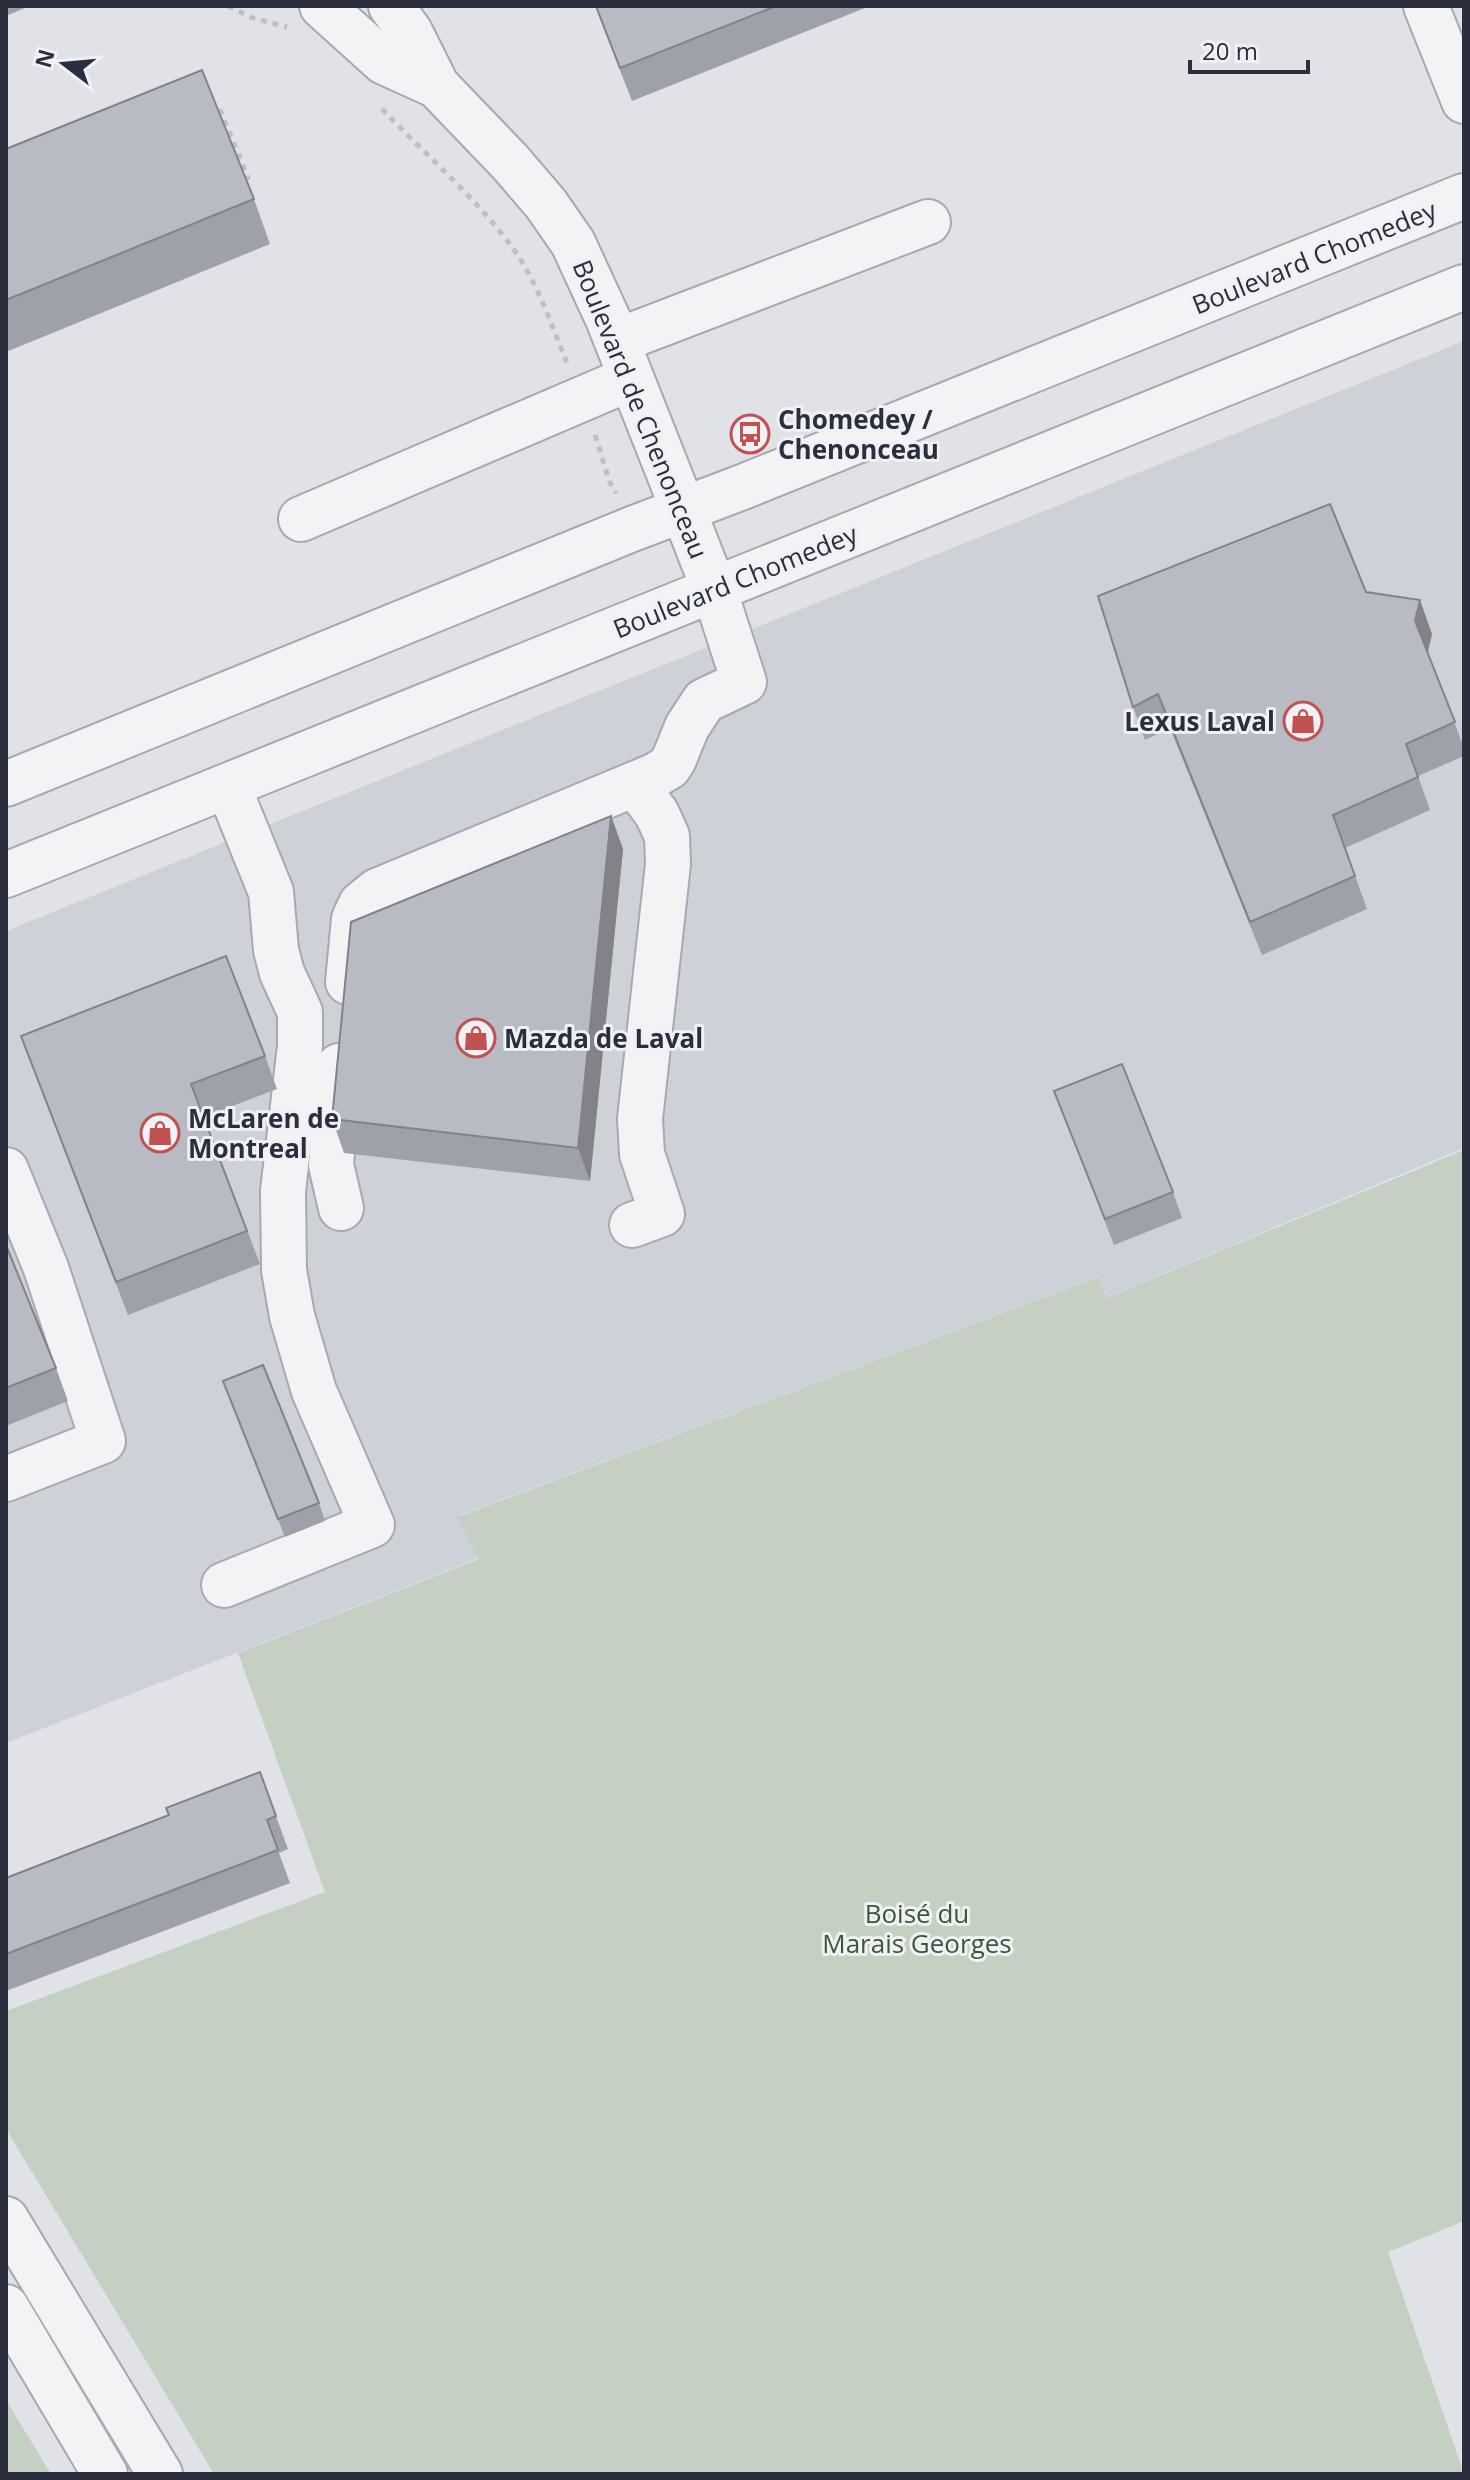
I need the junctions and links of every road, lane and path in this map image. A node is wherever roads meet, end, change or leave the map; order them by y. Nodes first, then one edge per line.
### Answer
1 (228, 6) edge
2 (391, 6) edge
3 (1426, 6) edge
4 (309, 19) edge
5 (437, 86) junction
6 (1464, 101) edge
7 (375, 102) dead end
8 (206, 110) edge
9 (244, 179) edge
10 (1464, 196) edge
11 (928, 222) dead end
12 (1464, 287) edge
13 (624, 360) junction
14 (566, 361) dead end
15 (595, 434) dead end
16 (610, 483) dead end
17 (683, 509) junction
18 (301, 519) dead end
19 (714, 589) junction
20 (6, 784) edge
21 (635, 784) junction
22 (228, 786) junction
23 (6, 875) edge
24 (6, 1170) edge
25 (341, 1208) dead end
26 (632, 1225) dead end
27 (6, 1479) edge
28 (224, 1585) dead end
29 (6, 2219) edge
30 (21, 2280) edge
31 (6, 2307) edge
32 (105, 2474) edge
33 (160, 2474) edge

1 - 4 path
2 - 5 street, Boulevard de Chenonceau
3 - 6 street
4 - 5 street, Boulevard de Chenonceau
5 - 13 street, Boulevard de Chenonceau
7 - 14 path, Boulevard de Chenonceau
8 - 9 path
10 - 17 street, Boulevard Chomedey
11 - 13 street
12 - 19 street, Boulevard Chomedey
13 - 17 street, Boulevard de Chenonceau
13 - 18 street
15 - 16 path, Boulevard de Chenonceau
17 - 19 street, Boulevard de Chenonceau
17 - 20 street, Boulevard Chomedey
19 - 21 street, Boulevard de Chenonceau
19 - 22 street, Boulevard Chomedey
21 - 25 street
21 - 26 street
22 - 23 street, Boulevard Chomedey
22 - 28 street
24 - 27 street
29 - 30 street
30 - 33 street
31 - 32 street

